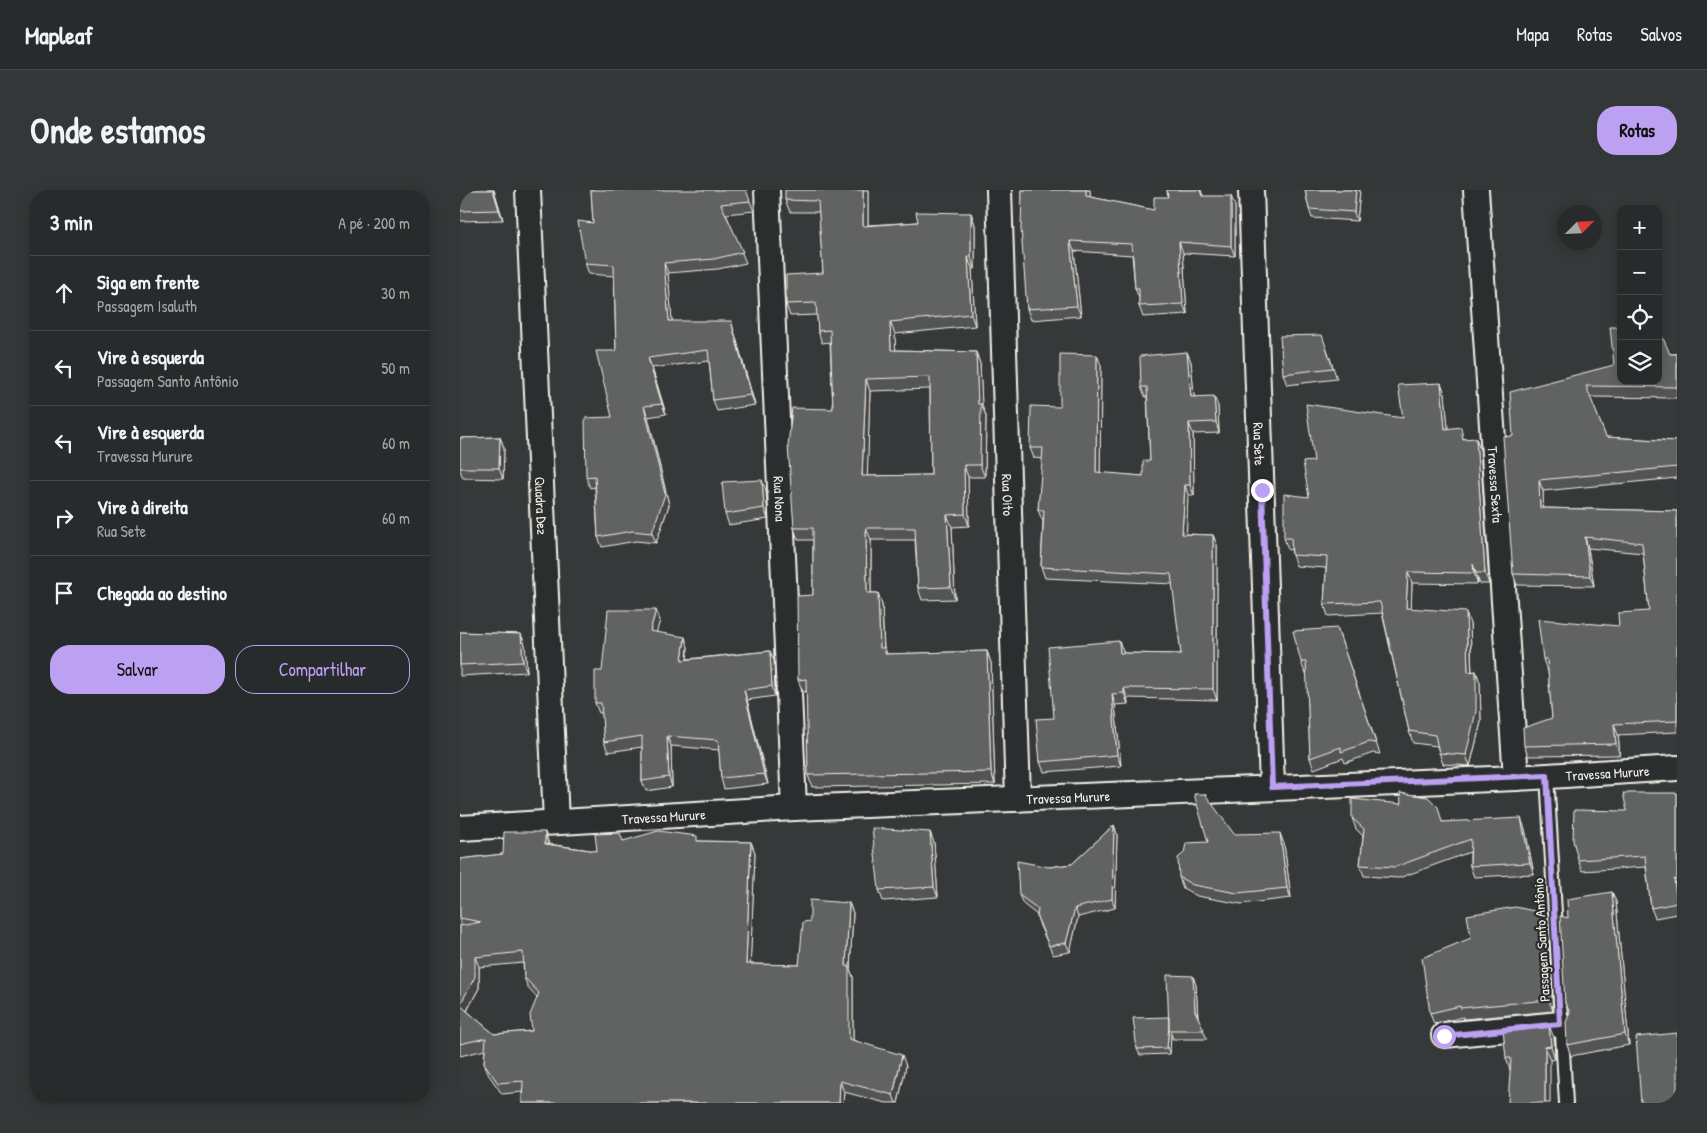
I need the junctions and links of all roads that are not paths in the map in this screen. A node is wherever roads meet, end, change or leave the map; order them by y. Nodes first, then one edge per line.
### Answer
1 (528, 190) edge
2 (767, 190) edge
3 (998, 190) edge
4 (1251, 190) edge
5 (1476, 190) edge
6 (1677, 768) edge
7 (1547, 775) junction
8 (1516, 778) junction
9 (1272, 787) junction
10 (1018, 799) junction
11 (794, 808) junction
12 (556, 822) junction
13 (460, 828) edge
14 (1560, 1024) junction
15 (1444, 1036) dead end
16 (1566, 1103) edge

1 - 12 street, Quadra Dez
2 - 11 street, Rua Nona
3 - 10 street, Rua Oito
4 - 9 street, Rua Sete
5 - 8 street, Travessa Sexta
6 - 7 street, Travessa Murure
7 - 8 street, Travessa Murure
7 - 14 lane, Passagem Santo Antônio
8 - 9 street, Travessa Murure
9 - 10 street, Travessa Murure
10 - 11 street, Travessa Murure
11 - 12 street, Travessa Murure
12 - 13 street, Travessa Murure
14 - 15 street
14 - 16 lane, Passagem Santo Antônio

